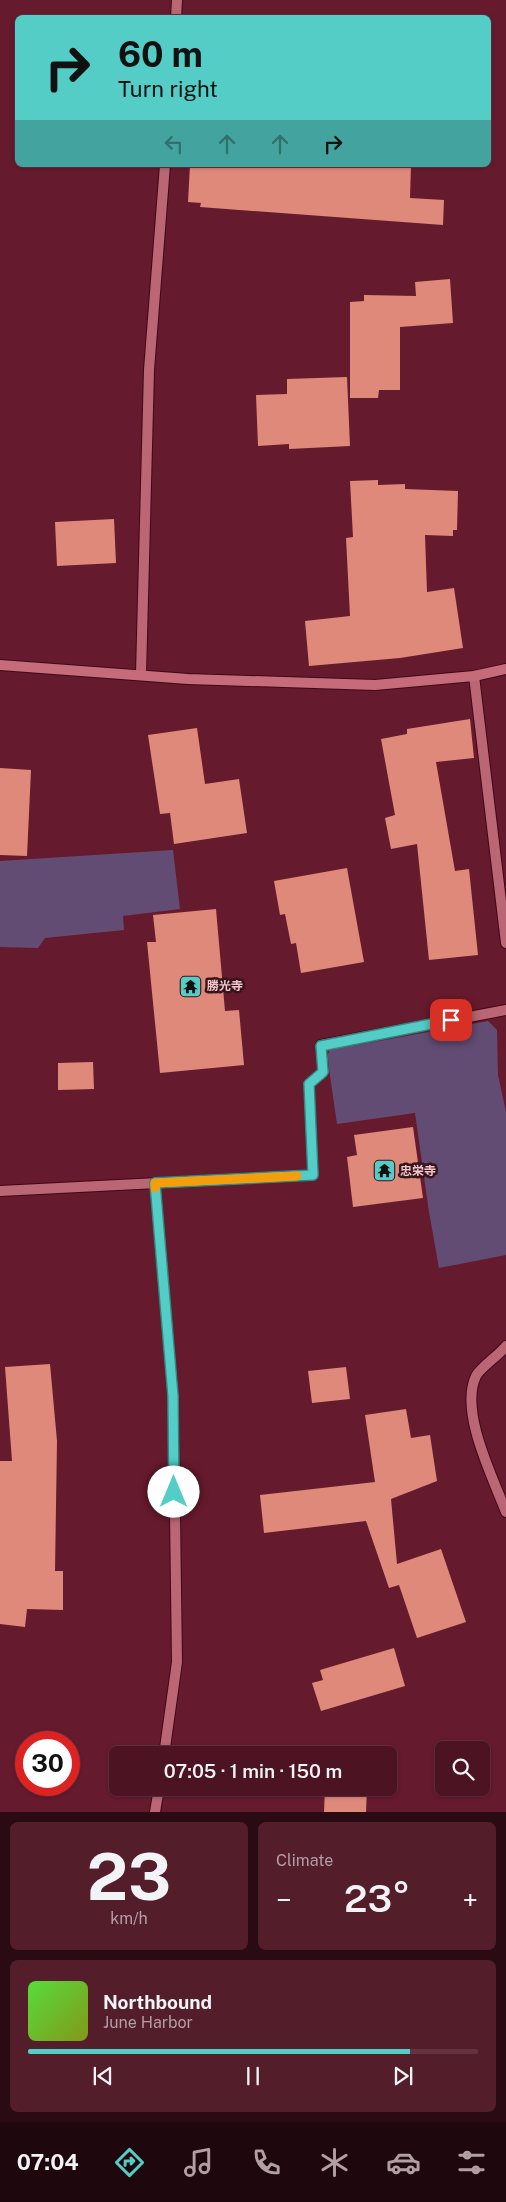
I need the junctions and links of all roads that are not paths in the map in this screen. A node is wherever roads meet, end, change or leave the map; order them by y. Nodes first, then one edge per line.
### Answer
1 (177, 0) edge
2 (176, 15) edge
3 (165, 167) edge
4 (0, 665) edge
5 (506, 669) edge
6 (141, 674) junction
7 (474, 676) junction
8 (506, 943) edge
9 (506, 1010) edge
10 (155, 1183) junction
11 (0, 1191) edge
12 (506, 1346) edge
13 (506, 1512) edge
14 (165, 1746) edge
15 (158, 1796) edge
16 (155, 1812) edge

1 - 2 street
3 - 6 street
4 - 6 street
5 - 7 street
6 - 7 street
7 - 8 street
9 - 10 street
10 - 11 street
10 - 14 street
12 - 13 street
15 - 16 street

